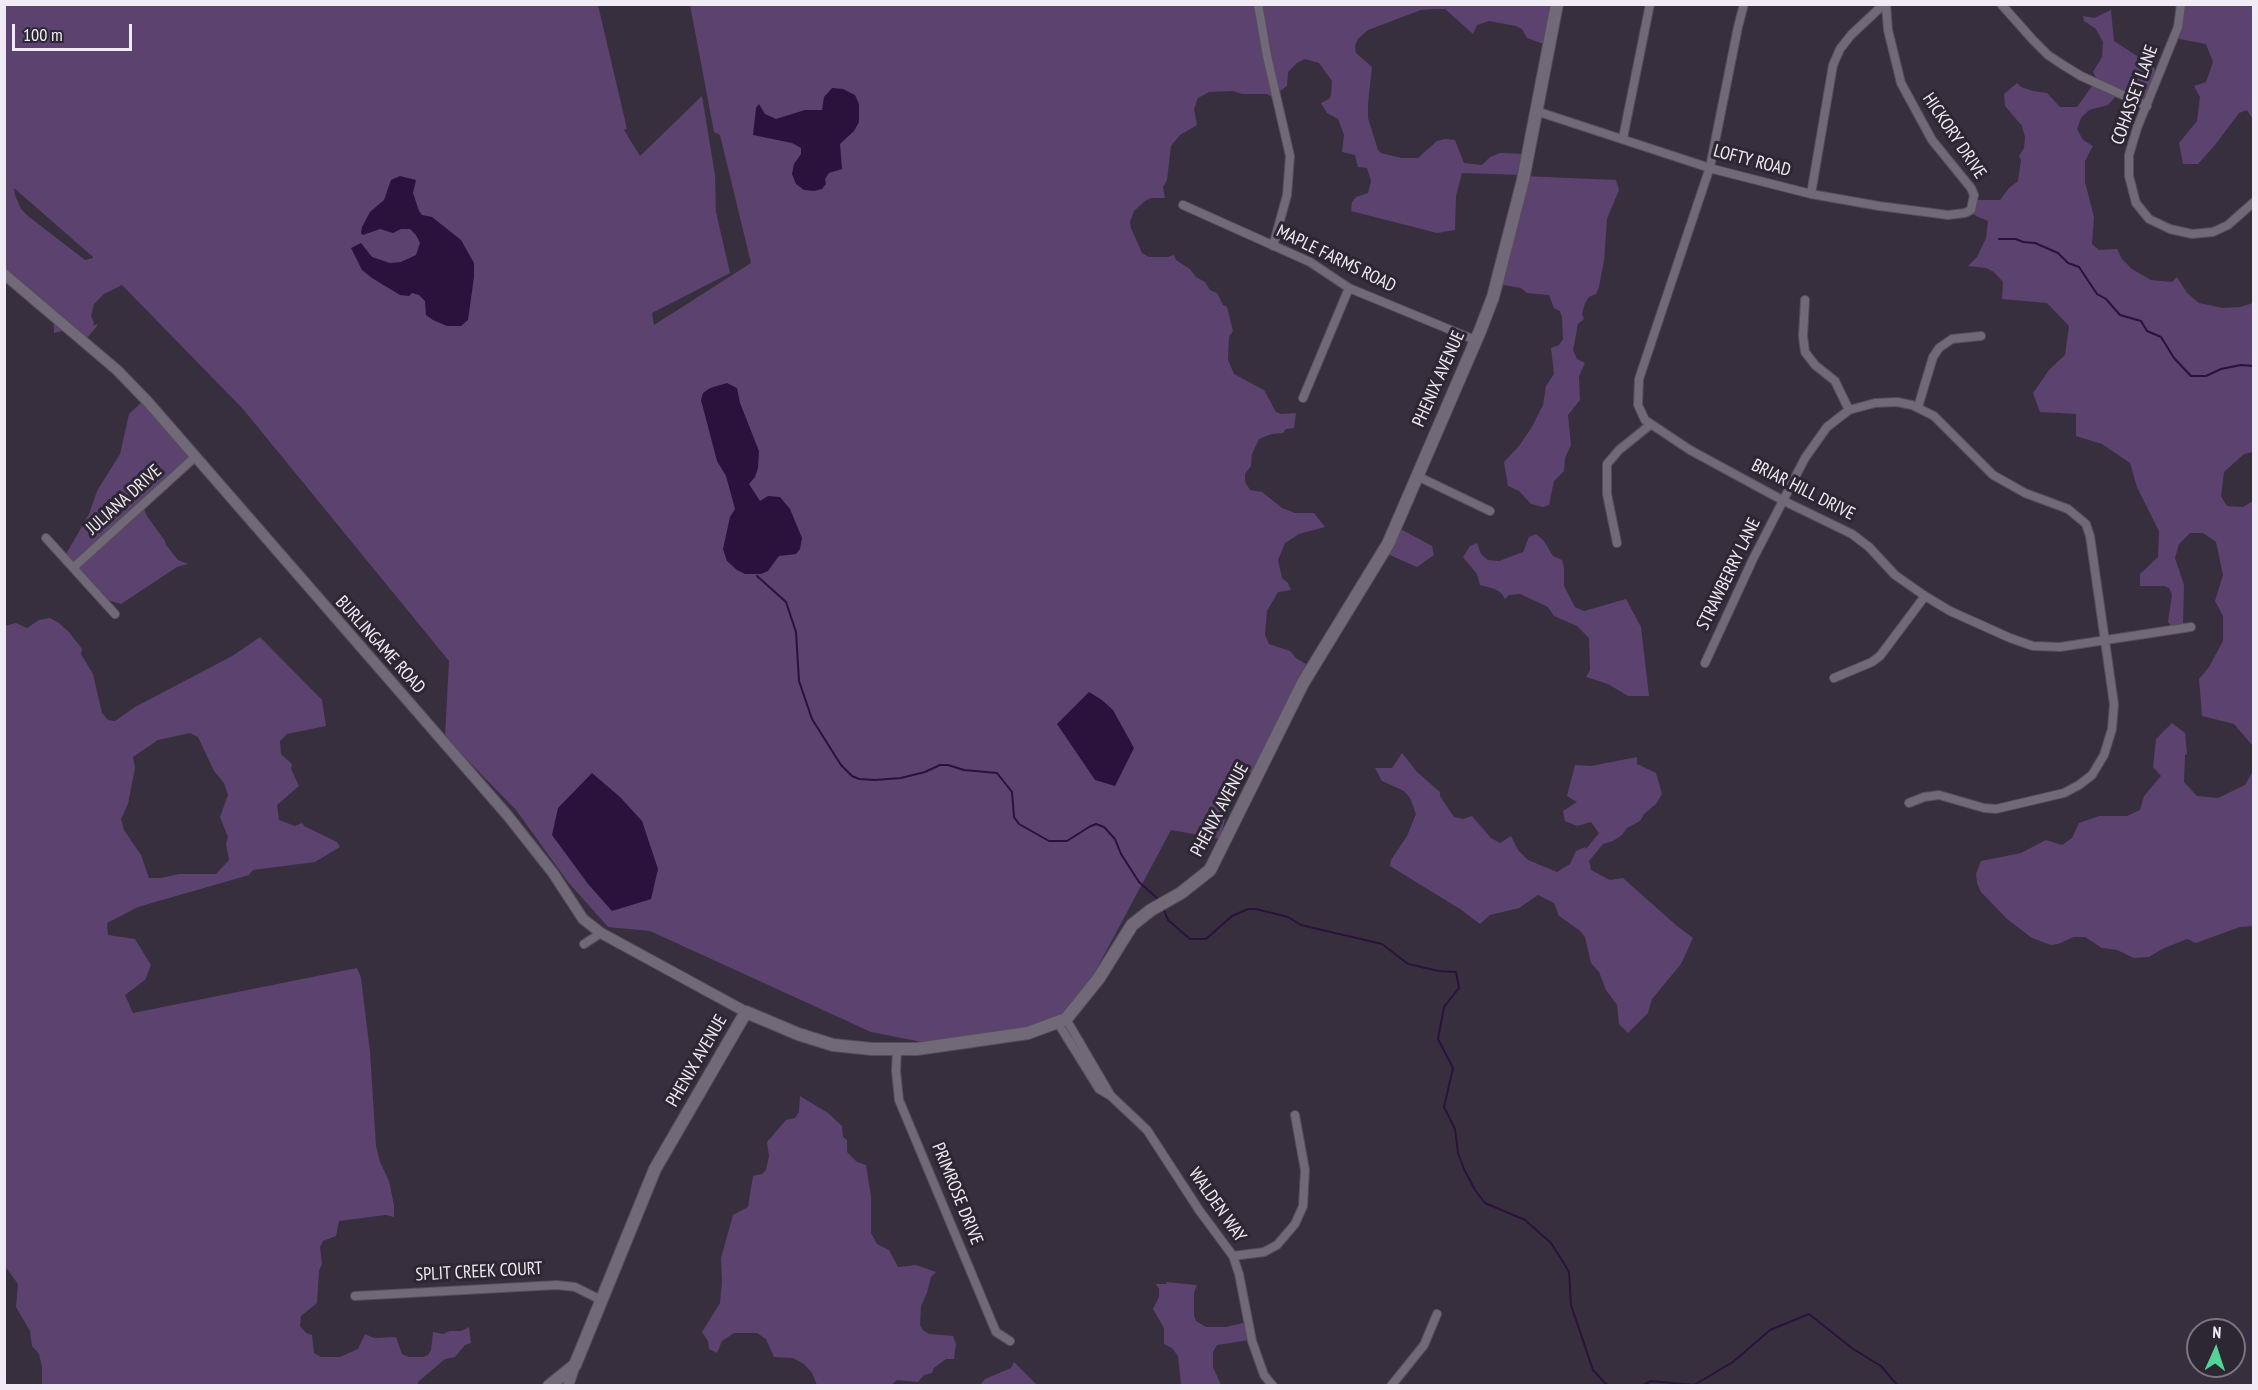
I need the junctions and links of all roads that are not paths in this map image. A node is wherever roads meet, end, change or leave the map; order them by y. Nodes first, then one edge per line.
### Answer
1 (1258, 4) edge
2 (1557, 4) edge
3 (1650, 4) edge
4 (1744, 4) edge
5 (1885, 4) edge
6 (2001, 4) edge
7 (2181, 4) edge
8 (2147, 106) junction
9 (1536, 111) junction
10 (1623, 138) junction
11 (1710, 167) junction
12 (1811, 194) junction
13 (2253, 202) edge
14 (1183, 205) dead end
15 (1965, 213) joint
16 (1273, 246) junction
17 (4, 274) edge
18 (1349, 288) junction
19 (1805, 300) dead end
20 (1982, 336) dead end
21 (1475, 340) junction
22 (1303, 398) dead end
23 (1918, 407) junction
24 (1849, 410) junction
25 (1650, 425) junction
26 (195, 458) junction
27 (1417, 476) junction
28 (1784, 501) junction
29 (1490, 511) dead end
30 (46, 538) dead end
31 (1617, 543) dead end
32 (74, 567) junction
33 (1925, 596) junction
34 (115, 614) dead end
35 (2191, 627) dead end
36 (2105, 641) junction
37 (1705, 663) dead end
38 (1834, 678) dead end
39 (1909, 803) dead end
40 (601, 933) junction
41 (584, 944) dead end
42 (746, 1012) junction
43 (1062, 1021) junction
44 (897, 1050) junction
45 (1295, 1115) dead end
46 (1233, 1256) junction
47 (355, 1296) dead end
48 (601, 1300) junction
49 (1437, 1314) dead end
50 (1010, 1341) dead end
51 (575, 1365) junction
52 (549, 1386) edge
53 (568, 1386) edge
54 (1272, 1386) edge
55 (1390, 1386) edge

1 - 16 street
2 - 9 main road, PHENIX AVENUE
3 - 10 street
4 - 11 street
5 - 12 street
5 - 15 street, HICKORY DRIVE
6 - 8 street
7 - 8 street, COHASSET LANE
8 - 13 street, COHASSET LANE
9 - 10 street, LOFTY ROAD
9 - 21 main road, PHENIX AVENUE
10 - 11 street, LOFTY ROAD
11 - 12 street, LOFTY ROAD
11 - 25 street
12 - 15 street, LOFTY ROAD
14 - 16 street, MAPLE FARMS ROAD
16 - 18 street, MAPLE FARMS ROAD
17 - 26 street, BURLINGAME ROAD
18 - 21 street, MAPLE FARMS ROAD
18 - 22 street
19 - 24 street
20 - 23 street
21 - 27 main road, PHENIX AVENUE
23 - 24 street
23 - 36 street
24 - 28 street, STRAWBERRY LANE
25 - 28 street, BRIAR HILL DRIVE
25 - 31 street
26 - 32 street, JULIANA DRIVE
26 - 40 street, BURLINGAME ROAD
27 - 29 street
27 - 43 main road, PHENIX AVENUE
28 - 33 street, BRIAR HILL DRIVE
28 - 37 street, STRAWBERRY LANE
30 - 32 street
32 - 34 street
33 - 36 street, BRIAR HILL DRIVE
33 - 38 street
35 - 36 street, BRIAR HILL DRIVE
36 - 39 street
40 - 41 street
40 - 42 street, BURLINGAME ROAD
42 - 44 main road, PHENIX AVENUE
42 - 48 main road, PHENIX AVENUE
43 - 44 main road, PHENIX AVENUE
43 - 46 street, WALDEN WAY
44 - 50 street, PRIMROSE DRIVE
45 - 46 street
46 - 54 street, WALDEN WAY
47 - 48 street, SPLIT CREEK COURT
48 - 51 main road, PHENIX AVENUE
49 - 55 street
51 - 52 main road, PHENIX AVENUE
51 - 53 street

